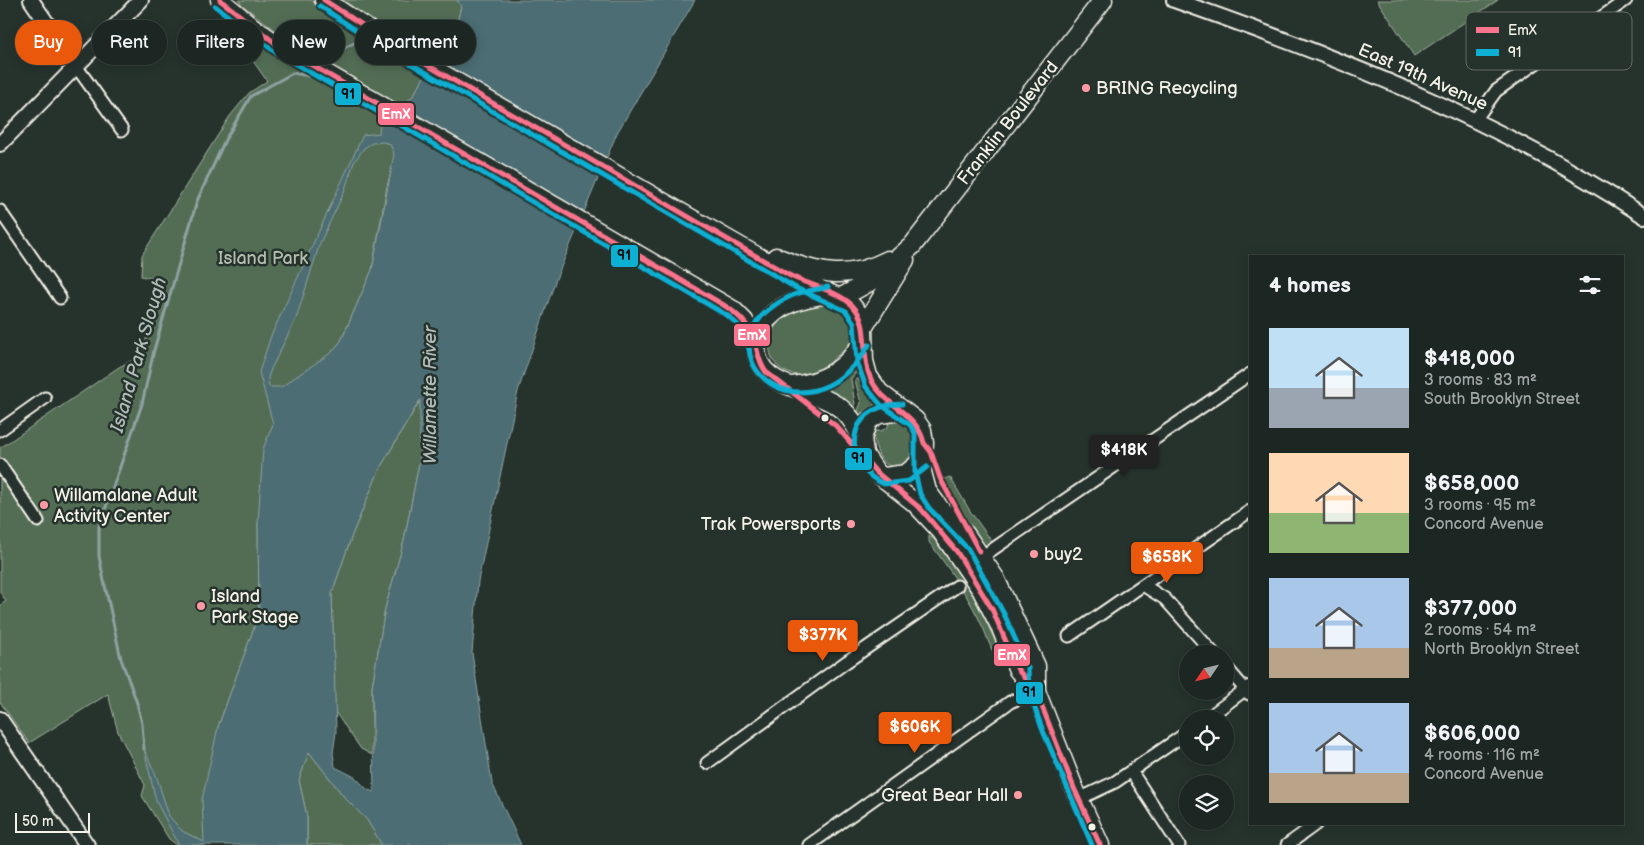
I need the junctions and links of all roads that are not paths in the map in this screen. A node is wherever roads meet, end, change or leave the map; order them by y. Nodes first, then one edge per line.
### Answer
1 (31, 0) edge
2 (141, 0) edge
3 (220, 0) edge
4 (319, 0) edge
5 (1104, 0) edge
6 (1174, 0) edge
7 (1626, 0) edge
8 (331, 5) edge
9 (1609, 12) edge
10 (76, 66) junction
11 (1526, 70) edge
12 (1475, 120) junction
13 (122, 130) dead end
14 (0, 144) edge
15 (0, 211) edge
16 (1644, 216) edge
17 (725, 237) junction
18 (912, 246) junction
19 (835, 296) junction
20 (60, 298) dead end
21 (863, 335) junction
22 (756, 346) junction
23 (1249, 375) edge
24 (793, 386) junction
25 (45, 398) dead end
26 (902, 411) junction
27 (0, 430) edge
28 (862, 438) junction
29 (922, 461) junction
30 (0, 465) edge
31 (885, 477) junction
32 (1249, 512) edge
33 (38, 521) dead end
34 (982, 557) junction
35 (967, 566) junction
36 (1143, 585) junction
37 (956, 586) dead end
38 (1069, 636) dead end
39 (1206, 645) edge
40 (1234, 675) edge
41 (1249, 690) edge
42 (1036, 691) junction
43 (1219, 710) edge
44 (0, 720) edge
45 (1179, 738) edge
46 (708, 763) dead end
47 (1131, 771) junction
48 (1079, 799) junction
49 (1315, 825) edge
50 (87, 845) edge
51 (809, 845) edge
52 (1100, 845) edge
53 (1179, 845) edge
54 (1286, 845) edge

1 - 10 street
2 - 10 street
3 - 22 main road
4 - 8 main road
5 - 18 main road, Franklin Boulevard
6 - 12 street, East 19th Avenue
7 - 9 street
8 - 17 main road
10 - 13 street
10 - 14 street
11 - 12 street
12 - 16 street, East 19th Avenue
15 - 20 street
17 - 18 main road
17 - 19 main road
18 - 19 main road, Franklin Boulevard
18 - 21 main road, Franklin Boulevard
19 - 21 main road
19 - 22 main road, Franklin Boulevard
21 - 24 main road, Franklin Boulevard
21 - 26 main road
22 - 24 main road
23 - 34 street
24 - 28 main road
25 - 27 street
26 - 28 main road
26 - 29 main road
28 - 31 main road
29 - 31 main road
29 - 34 main road
30 - 33 street
31 - 35 main road
32 - 36 street
34 - 35 street
34 - 42 main road
35 - 42 main road
36 - 38 street
36 - 39 street
37 - 46 street
40 - 41 street
41 - 43 street
42 - 48 main road
42 - 51 street
44 - 50 street
45 - 47 street
47 - 48 street
47 - 53 street
48 - 52 main road
49 - 54 street

